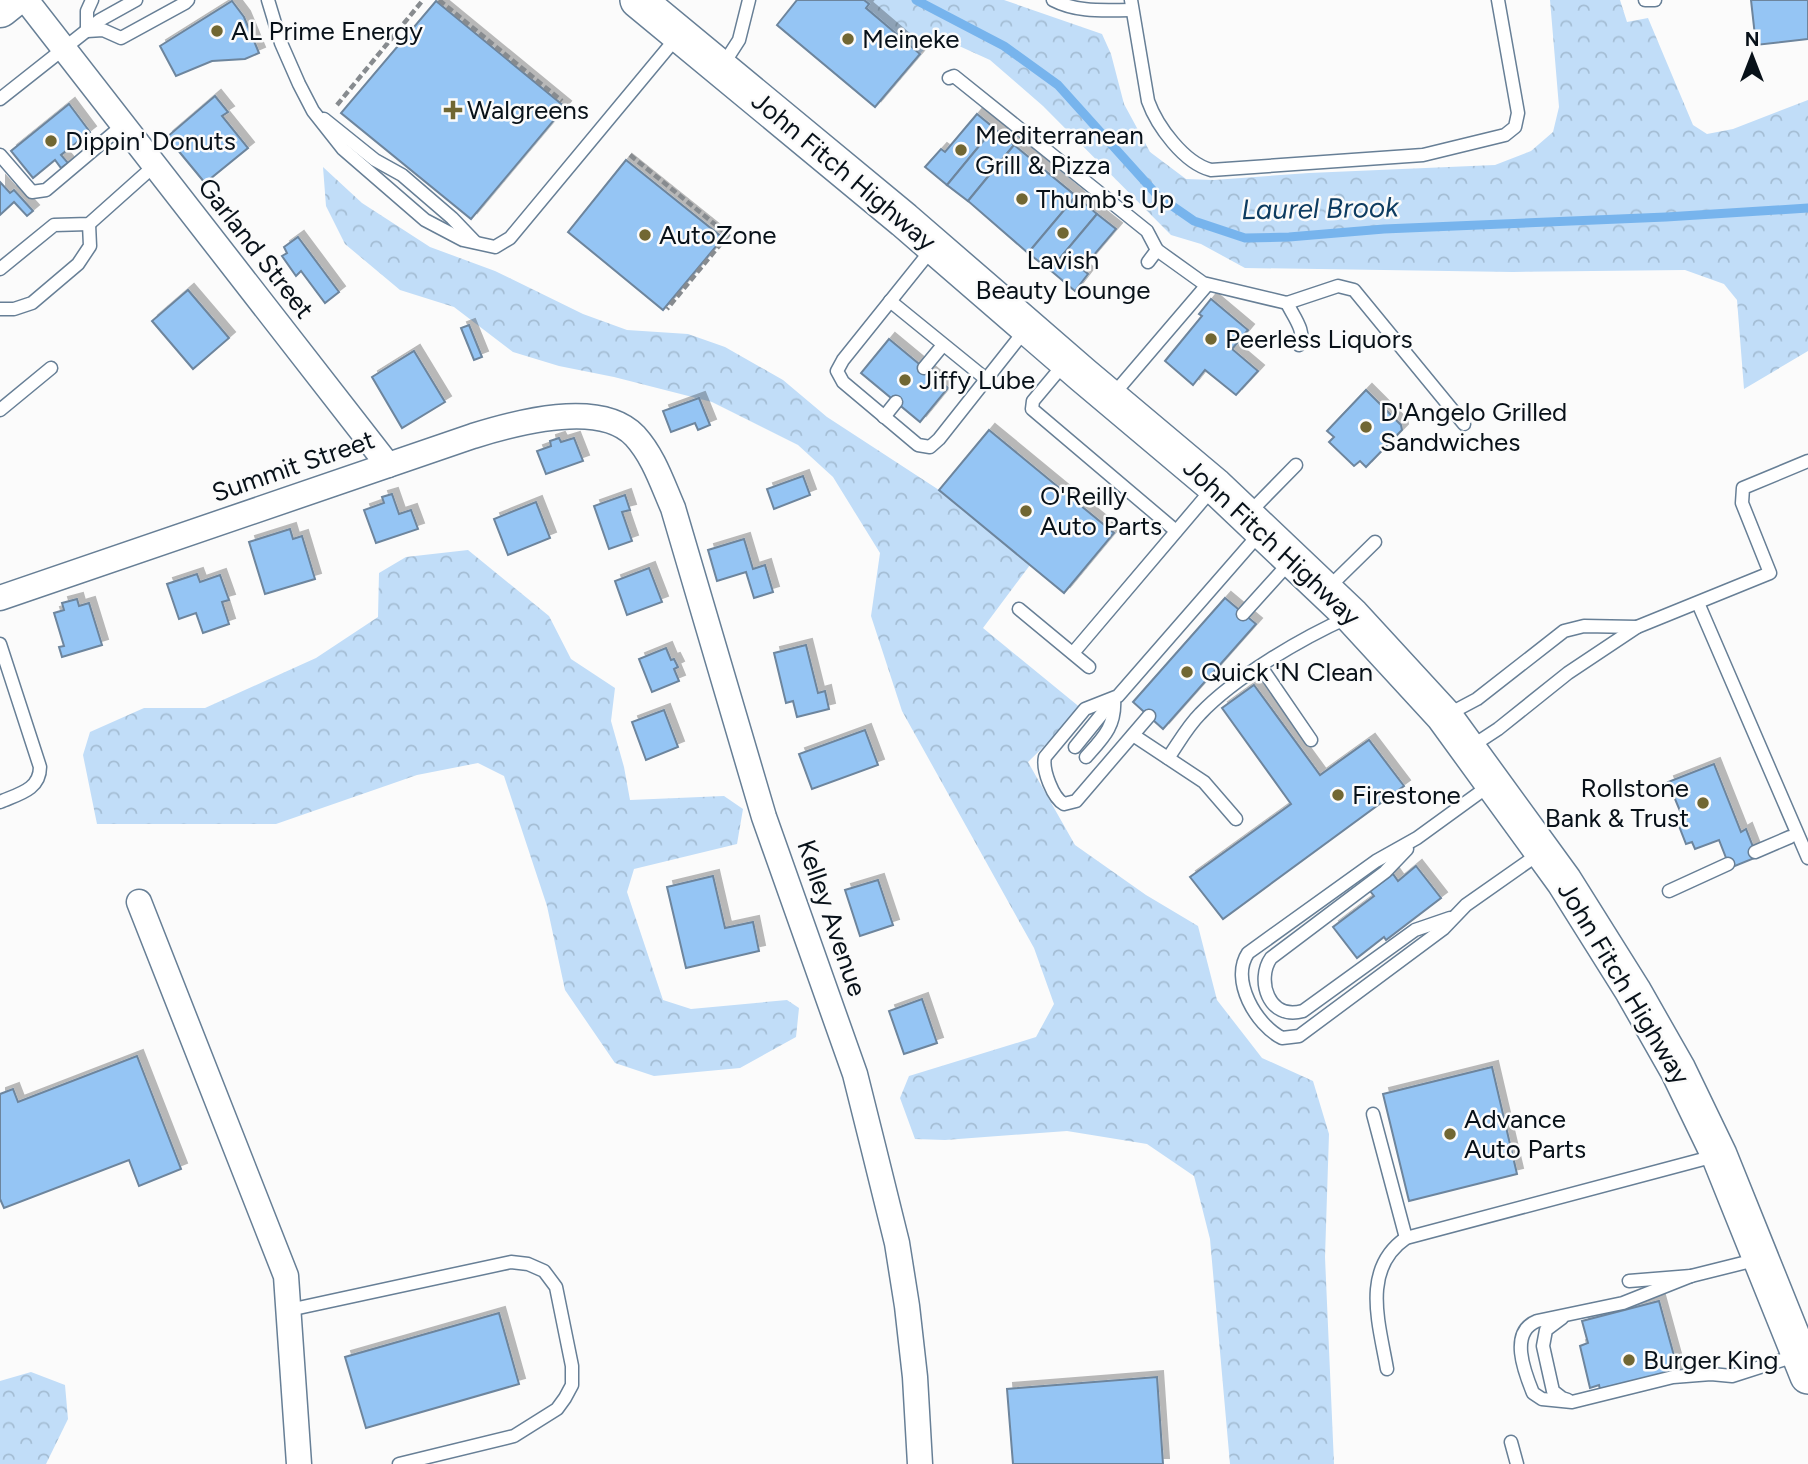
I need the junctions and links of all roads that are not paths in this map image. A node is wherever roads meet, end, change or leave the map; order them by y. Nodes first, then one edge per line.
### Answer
1 (10, 0) edge
2 (26, 0) edge
3 (92, 0) edge
4 (136, 0) edge
5 (188, 0) edge
6 (268, 0) edge
7 (638, 0) edge
8 (750, 0) edge
9 (1498, 0) edge
10 (1645, 0) edge
11 (1655, 0) edge
12 (1057, 1) edge
13 (1132, 5) edge
14 (0, 8) edge
15 (87, 31) junction
16 (679, 34) junction
17 (63, 50) junction
18 (721, 68) junction
19 (949, 78) dead end
20 (0, 99) edge
21 (313, 111) junction
22 (124, 125) junction
23 (0, 155) edge
24 (154, 166) junction
25 (89, 224) junction
26 (479, 246) junction
27 (934, 246) junction
28 (1157, 250) junction
29 (1148, 262) dead end
30 (0, 269) edge
31 (1207, 285) junction
32 (890, 301) junction
33 (1287, 303) junction
34 (0, 309) edge
35 (1027, 327) junction
36 (943, 345) junction
37 (1299, 345) dead end
38 (1067, 361) junction
39 (51, 368) dead end
40 (925, 368) dead end
41 (986, 379) junction
42 (1111, 398) junction
43 (896, 402) dead end
44 (0, 410) edge
45 (884, 417) junction
46 (610, 421) joint
47 (1464, 424) dead end
48 (1808, 461) edge
49 (388, 465) junction
50 (1296, 465) dead end
51 (1215, 486) junction
52 (1255, 522) junction
53 (1176, 531) junction
54 (1375, 542) dead end
55 (1293, 558) junction
56 (1326, 590) junction
57 (0, 598) edge
58 (1698, 603) junction
59 (1019, 609) dead end
60 (1243, 614) dead end
61 (1352, 616) junction
62 (1637, 627) junction
63 (0, 644) edge
64 (1073, 653) junction
65 (1089, 667) dead end
66 (1261, 667) junction
67 (1115, 699) junction
68 (1149, 716) dead end
69 (1444, 716) junction
70 (1133, 735) junction
71 (1063, 736) junction
72 (1311, 740) dead end
73 (1075, 747) junction
74 (1469, 748) junction
75 (1086, 757) junction
76 (1168, 758) junction
77 (1101, 771) junction
78 (1493, 783) junction
79 (0, 802) edge
80 (1236, 819) dead end
81 (1790, 837) dead end
82 (1417, 838) junction
83 (1543, 851) junction
84 (1755, 852) dead end
85 (1808, 858) edge
86 (1728, 864) dead end
87 (1669, 891) dead end
88 (139, 902) dead end
89 (1461, 910) junction
90 (1373, 1114) dead end
91 (1719, 1154) junction
92 (1406, 1238) junction
93 (1762, 1258) junction
94 (1691, 1276) junction
95 (1629, 1281) dead end
96 (289, 1310) junction
97 (1568, 1314) junction
98 (1805, 1361) edge
99 (1387, 1369) dead end
100 (1577, 1401) junction
101 (1511, 1442) dead end
102 (299, 1464) edge
103 (399, 1464) edge
104 (920, 1464) edge
105 (1517, 1464) edge

1 - 14 main road
2 - 17 street, Garland Street
3 - 15 lane
4 - 15 lane
5 - 15 lane
6 - 21 lane
7 - 16 main road, John Fitch Highway
8 - 18 lane
9 - 13 lane
10 - 11 lane
12 - 13 lane
15 - 17 lane
16 - 18 main road, John Fitch Highway
16 - 26 lane
17 - 20 lane
17 - 22 street, Garland Street
18 - 27 main road, John Fitch Highway
19 - 28 lane
21 - 26 lane
21 - 26 lane
22 - 23 lane
22 - 24 street, Garland Street
24 - 25 lane
24 - 49 street, Garland Street
25 - 30 lane
25 - 34 lane
27 - 32 lane
27 - 35 main road, John Fitch Highway
28 - 29 lane
28 - 31 lane
31 - 33 lane
31 - 42 lane
32 - 36 lane
32 - 45 lane
33 - 37 lane
33 - 47 lane
35 - 38 main road, John Fitch Highway
35 - 41 lane
36 - 40 lane
36 - 41 lane
38 - 42 main road, John Fitch Highway
38 - 53 lane
39 - 44 lane
41 - 45 lane
42 - 51 main road, John Fitch Highway
43 - 45 lane
46 - 49 street, Summit Street
46 - 104 street, Kelley Avenue
48 - 58 lane
49 - 57 street, Summit Street
50 - 52 lane
51 - 52 main road, John Fitch Highway
51 - 53 lane
52 - 55 main road, John Fitch Highway
52 - 67 lane
53 - 64 lane
54 - 56 lane
55 - 56 main road, John Fitch Highway
55 - 60 lane
56 - 61 main road, John Fitch Highway
58 - 62 lane
58 - 85 lane
59 - 64 lane
61 - 66 lane
61 - 69 main road, John Fitch Highway
62 - 69 lane
62 - 74 lane
63 - 79 lane
64 - 65 lane
66 - 72 lane
66 - 76 lane
67 - 71 lane
67 - 73 lane
67 - 75 lane
68 - 70 lane
69 - 74 main road, John Fitch Highway
70 - 76 lane
70 - 77 lane
71 - 73 lane
71 - 77 lane
73 - 75 lane
74 - 78 main road, John Fitch Highway
75 - 77 lane
76 - 80 lane
78 - 82 lane
78 - 83 main road, John Fitch Highway
81 - 84 lane
82 - 89 lane
82 - 89 lane
83 - 89 lane
83 - 91 main road, John Fitch Highway
86 - 87 lane
88 - 96 street
90 - 92 lane
91 - 92 lane
91 - 93 main road, John Fitch Highway
92 - 99 lane
93 - 94 lane
93 - 98 main road, John Fitch Highway
94 - 95 lane
94 - 97 lane
96 - 102 street
96 - 103 lane
97 - 100 lane
97 - 100 lane
98 - 100 lane
101 - 105 lane

